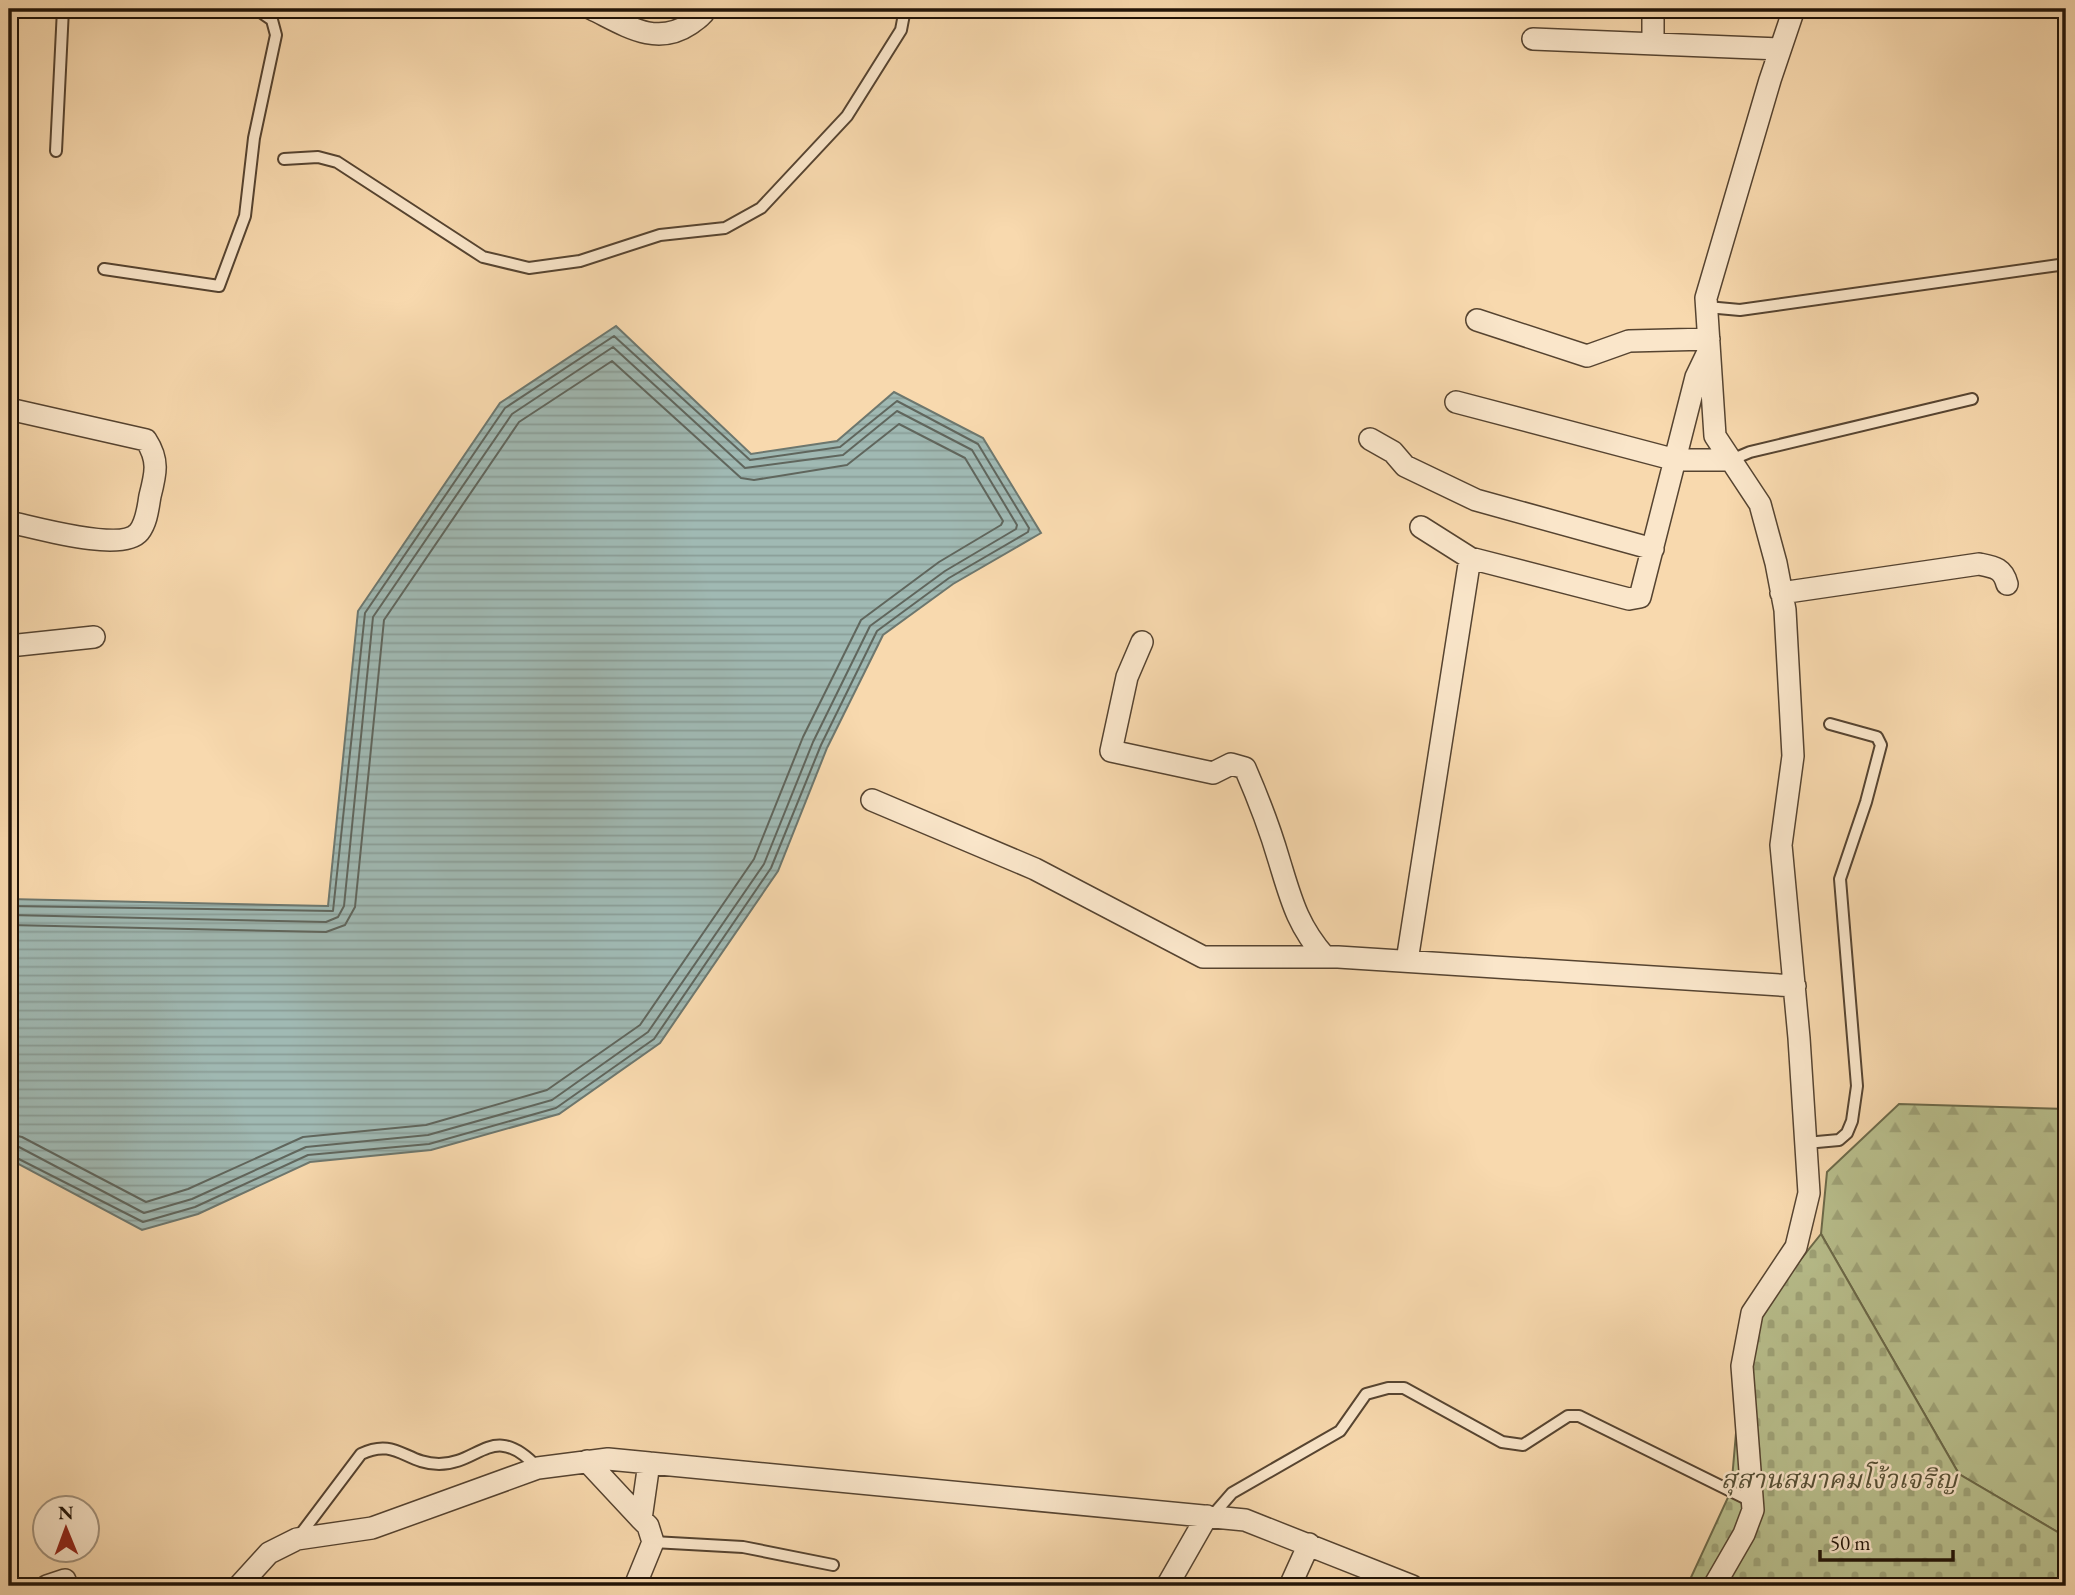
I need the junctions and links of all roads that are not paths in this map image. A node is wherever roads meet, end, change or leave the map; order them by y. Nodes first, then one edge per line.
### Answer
1 (63, 9) edge
2 (256, 9) edge
3 (592, 9) edge
4 (706, 9) edge
5 (905, 9) edge
6 (1653, 9) edge
7 (1794, 9) edge
8 (1534, 39) dead end
9 (1653, 44) junction
10 (1780, 49) junction
11 (56, 151) dead end
12 (284, 159) dead end
13 (2066, 264) edge
14 (104, 269) dead end
15 (1707, 307) junction
16 (1477, 320) dead end
17 (1709, 343) junction
18 (1972, 399) dead end
19 (1456, 401) dead end
20 (9, 409) edge
21 (1370, 439) dead end
22 (1676, 460) junction
23 (1731, 460) junction
24 (9, 522) edge
25 (1421, 527) dead end
26 (1653, 549) junction
27 (1470, 558) junction
28 (2007, 584) dead end
29 (1781, 593) junction
30 (94, 637) dead end
31 (1142, 642) dead end
32 (9, 646) edge
33 (1830, 724) dead end
34 (872, 800) dead end
35 (1325, 957) junction
36 (1407, 961) junction
37 (1795, 986) junction
38 (1806, 1143) junction
39 (587, 1461) junction
40 (649, 1463) junction
41 (538, 1468) junction
42 (1753, 1502) junction
43 (1210, 1516) junction
44 (641, 1519) junction
45 (297, 1539) junction
46 (653, 1542) junction
47 (1309, 1544) junction
48 (833, 1564) dead end
49 (239, 1586) edge
50 (635, 1586) edge
51 (1167, 1586) edge
52 (1290, 1586) edge
53 (1412, 1586) edge
54 (1714, 1586) edge

1 - 11 lane
2 - 14 lane
3 - 4 street
5 - 12 lane
6 - 9 street
7 - 10 street
8 - 9 street
9 - 10 street
10 - 15 street
13 - 15 lane
15 - 17 street
16 - 17 street
17 - 22 street
17 - 23 street
18 - 23 lane
19 - 22 street
20 - 24 street
21 - 26 street
22 - 23 street
22 - 26 street
23 - 29 street
25 - 27 street
26 - 27 street
27 - 36 street
28 - 29 street
29 - 37 street
30 - 32 street
31 - 35 street
33 - 38 lane
34 - 35 street
35 - 36 street
36 - 37 street
37 - 38 street
38 - 42 street
39 - 40 street
39 - 41 street
39 - 44 street
40 - 43 street
40 - 44 street
41 - 45 street
41 - 45 lane
42 - 43 lane
42 - 54 street
43 - 47 street
43 - 51 street
44 - 46 street
45 - 49 street
46 - 48 lane
46 - 50 street
47 - 52 street
47 - 53 street

